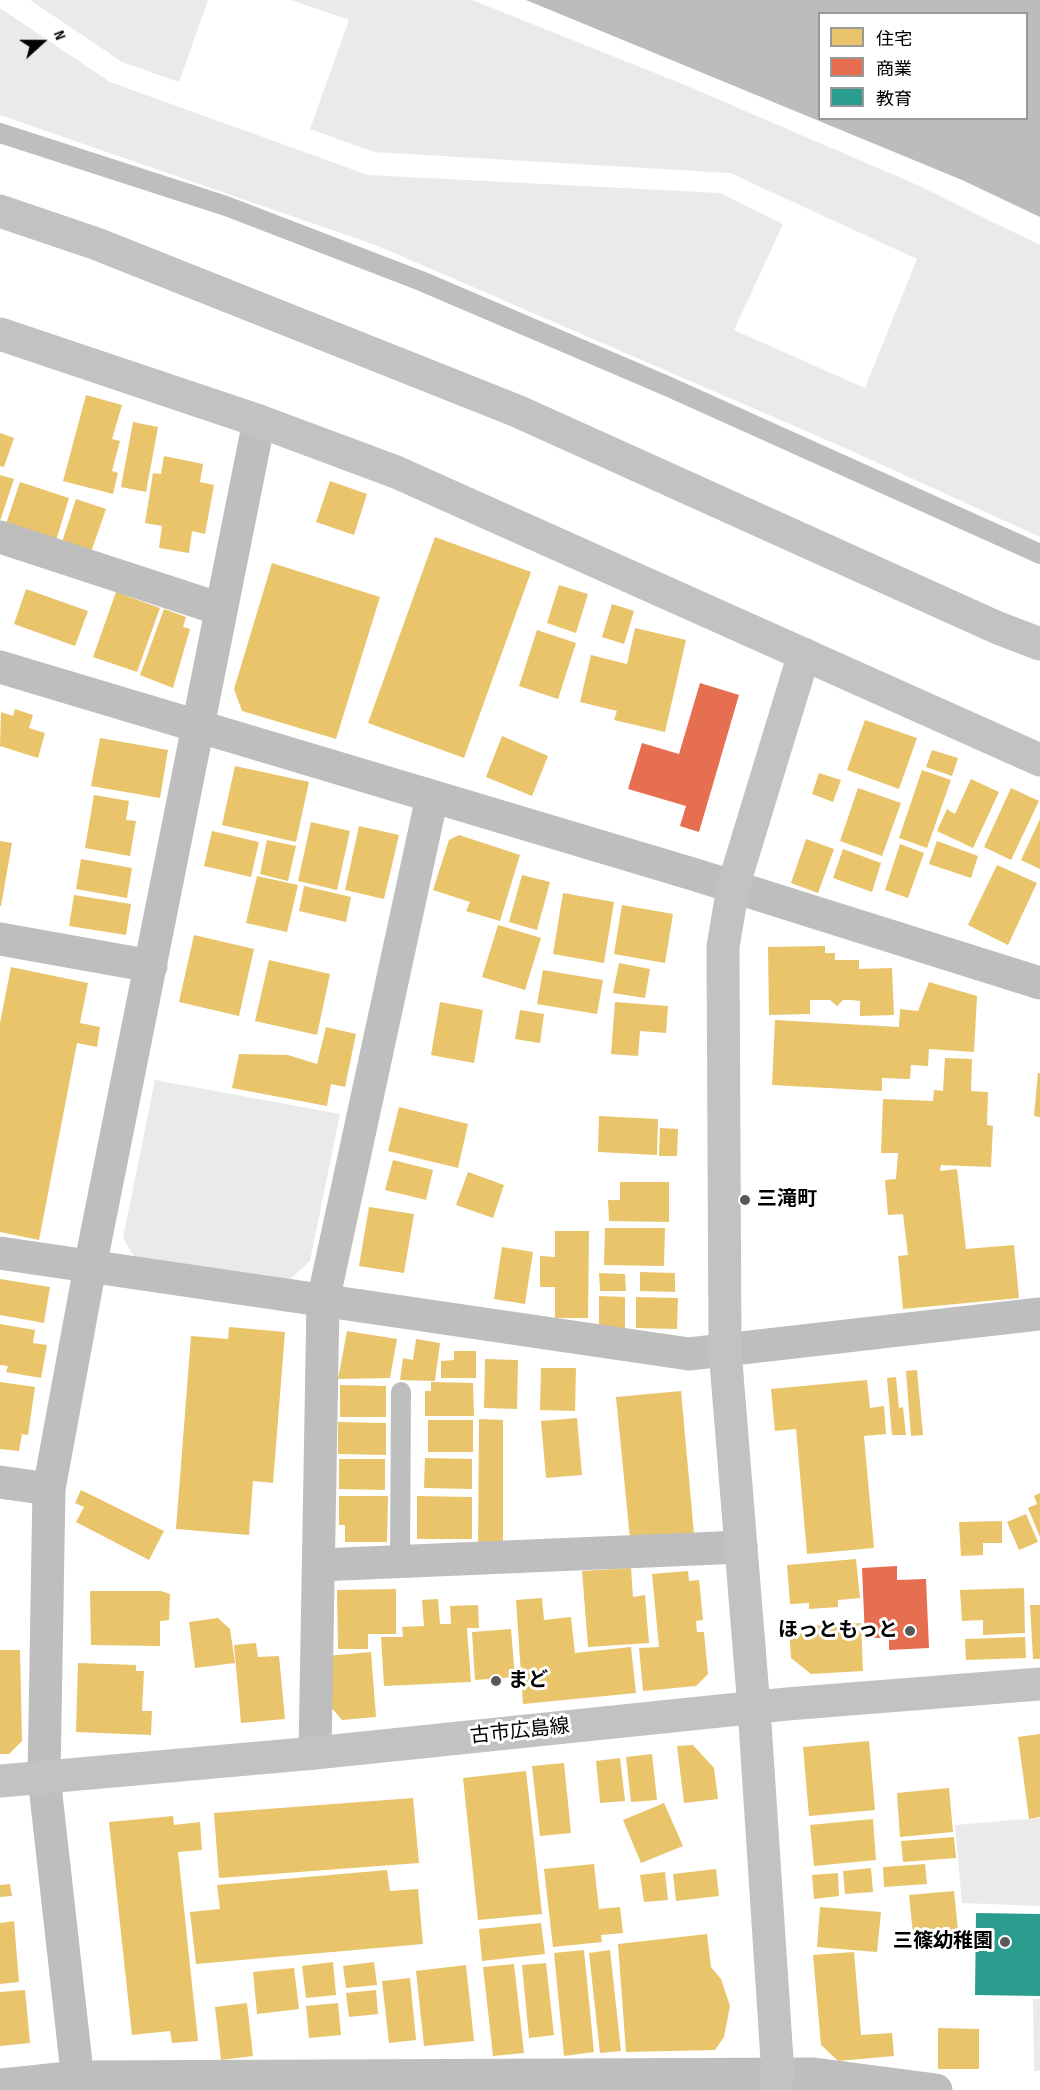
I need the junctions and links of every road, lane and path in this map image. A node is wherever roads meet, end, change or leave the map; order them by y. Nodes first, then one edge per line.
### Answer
1 (0, 133) edge
2 (0, 211) edge
3 (0, 334) edge
4 (259, 421) junction
5 (0, 537) edge
6 (1040, 554) edge
7 (220, 609) junction
8 (1040, 644) edge
9 (804, 654) junction
10 (0, 667) edge
11 (198, 725) junction
12 (1040, 760) edge
13 (432, 797) junction
14 (733, 887) junction
15 (0, 939) edge
16 (152, 966) junction
17 (1040, 982) edge
18 (0, 1253) edge
19 (90, 1267) junction
20 (323, 1300) junction
21 (1040, 1314) edge
22 (725, 1350) junction
23 (400, 1392) dead end
24 (0, 1482) edge
25 (49, 1490) junction
26 (741, 1547) junction
27 (400, 1562) junction
28 (319, 1565) junction
29 (1040, 1684) edge
30 (754, 1708) junction
31 (315, 1753) junction
32 (44, 1777) junction
33 (0, 1781) edge
34 (776, 2083) edge
35 (78, 2084) edge
36 (0, 2085) edge
37 (936, 2090) edge

1 - 6 lane
2 - 8 street
3 - 4 street
4 - 7 street
4 - 9 street
5 - 7 street
7 - 11 street
9 - 12 street
9 - 14 street
10 - 11 street
11 - 13 street
11 - 16 street
13 - 14 street
13 - 20 street
14 - 17 street
14 - 22 street
15 - 16 street
16 - 19 street
18 - 19 street
19 - 20 street
19 - 25 street
20 - 22 street
20 - 28 street
21 - 22 street
22 - 26 street
23 - 27 lane
24 - 25 street
25 - 32 street
26 - 27 street
26 - 30 street
27 - 28 street
28 - 31 street
29 - 30 street, 古市広島線
30 - 31 street, 古市広島線
30 - 34 street
31 - 32 street, 古市広島線
32 - 33 street, 古市広島線
32 - 35 street
34 - 35 street
34 - 37 street
35 - 36 street

